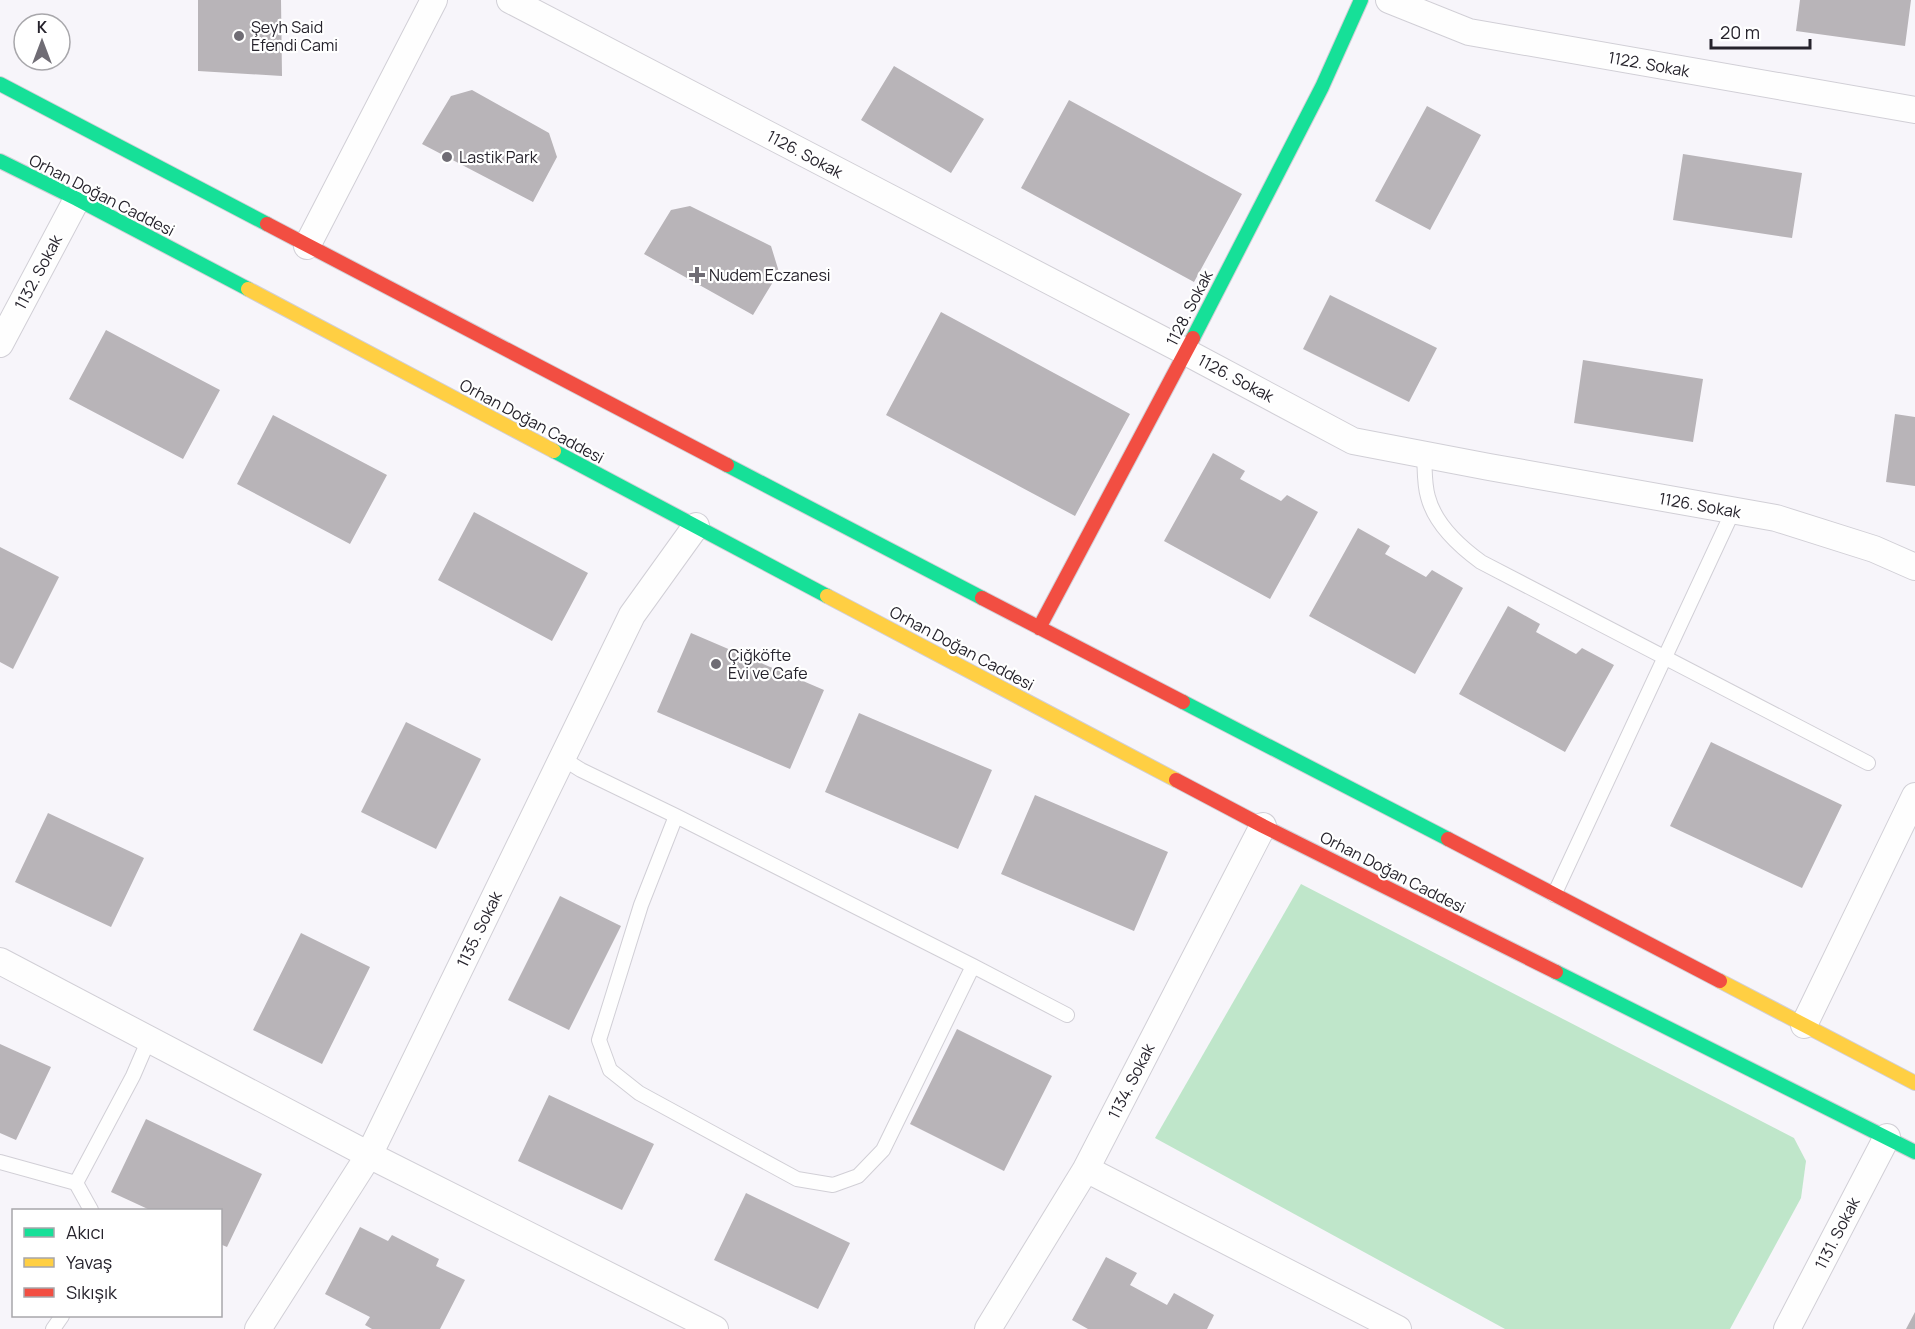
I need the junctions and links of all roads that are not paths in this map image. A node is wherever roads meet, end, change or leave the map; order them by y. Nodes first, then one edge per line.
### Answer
1 (434, 0) edge
2 (510, 0) edge
3 (1361, 0) edge
4 (1389, 0) edge
5 (0, 84) edge
6 (1915, 110) edge
7 (0, 161) edge
8 (77, 199) junction
9 (307, 246) junction
10 (0, 344) edge
11 (1186, 352) junction
12 (1424, 454) junction
13 (1732, 511) junction
14 (696, 526) junction
15 (1915, 567) edge
16 (1039, 628) junction
17 (1665, 656) junction
18 (562, 758) junction
19 (1868, 763) dead end
20 (1915, 796) edge
21 (676, 816) junction
22 (1263, 826) junction
23 (1554, 895) junction
24 (0, 961) edge
25 (973, 966) junction
26 (1067, 1015) dead end
27 (1804, 1025) junction
28 (149, 1039) junction
29 (1915, 1083) edge
30 (1887, 1137) junction
31 (1915, 1152) edge
32 (369, 1155) junction
33 (0, 1162) edge
34 (1086, 1168) junction
35 (76, 1184) junction
36 (90, 1209) edge
37 (260, 1328) edge
38 (715, 1329) edge
39 (988, 1329) edge
40 (1398, 1329) edge
41 (1787, 1329) edge

1 - 9 street
2 - 11 street, 1126. Sokak
3 - 11 main road, 1128. Sokak
4 - 6 street, 1122. Sokak
5 - 9 main road
7 - 8 main road, Orhan Doğan Caddesi
8 - 10 street, 1132. Sokak
8 - 14 main road, Orhan Doğan Caddesi
9 - 16 main road
11 - 12 street, 1126. Sokak
11 - 16 main road, 1128. Sokak
12 - 13 street, 1126. Sokak
12 - 17 lane
13 - 15 street, 1126. Sokak
13 - 17 lane
14 - 18 street, 1135. Sokak
14 - 22 main road, Orhan Doğan Caddesi
16 - 23 main road
17 - 19 lane
17 - 23 lane
18 - 21 lane
18 - 32 street, 1135. Sokak
20 - 27 street
21 - 25 lane
21 - 25 lane
22 - 30 main road, Orhan Doğan Caddesi
22 - 34 street, 1134. Sokak
23 - 27 main road
24 - 28 street
25 - 26 lane
27 - 29 main road
28 - 32 street
28 - 35 lane
30 - 31 main road, Orhan Doğan Caddesi
30 - 41 street, 1131. Sokak
32 - 37 street, 1135. Sokak
32 - 38 street
33 - 35 lane
34 - 39 street, 1134. Sokak
34 - 40 street
35 - 36 lane

